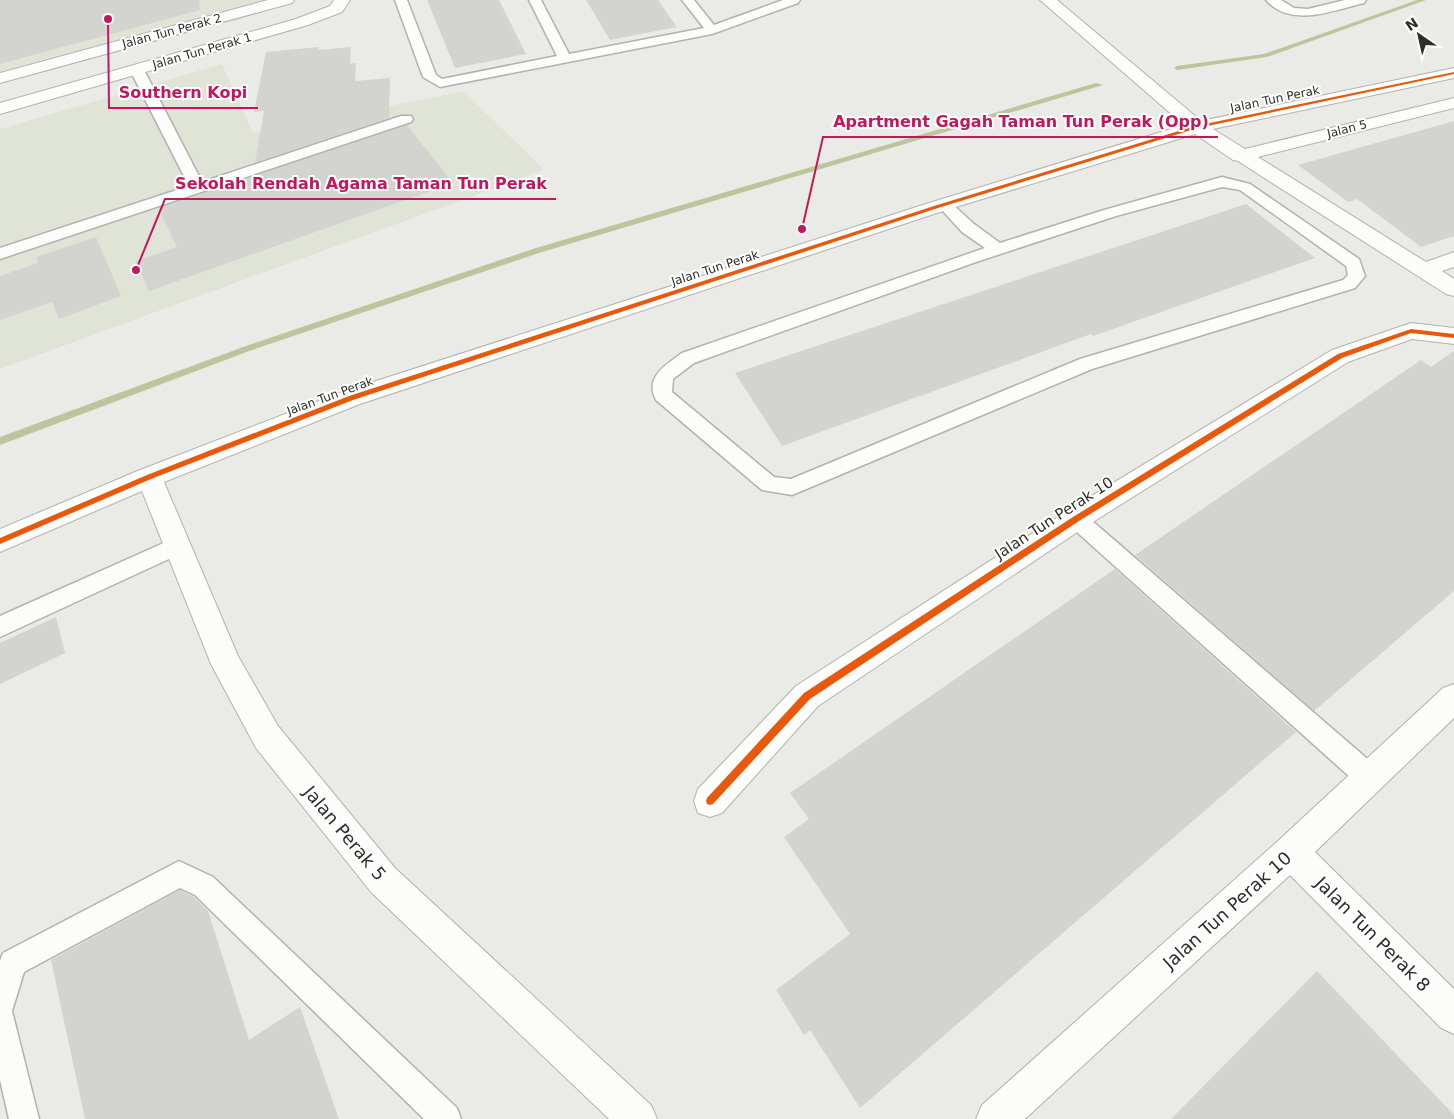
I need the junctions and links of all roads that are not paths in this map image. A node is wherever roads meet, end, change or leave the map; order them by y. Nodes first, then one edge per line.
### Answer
1 (286, 0) edge
2 (342, 0) edge
3 (401, 0) edge
4 (535, 0) edge
5 (688, 0) edge
6 (794, 0) edge
7 (1048, 0) edge
8 (1272, 0) edge
9 (1360, 0) edge
10 (712, 30) junction
11 (566, 58) junction
12 (137, 70) junction
13 (1454, 72) edge
14 (1426, 77) junction
15 (0, 78) edge
16 (1454, 91) edge
17 (1454, 103) edge
18 (0, 109) edge
19 (406, 119) dead end
20 (1197, 127) junction
21 (1240, 156) junction
22 (196, 187) junction
23 (940, 206) junction
24 (997, 249) junction
25 (0, 254) edge
26 (970, 258) junction
27 (1454, 259) edge
28 (1424, 270) junction
29 (1454, 289) edge
30 (1454, 336) edge
31 (149, 477) junction
32 (1076, 519) junction
33 (0, 541) edge
34 (177, 546) junction
35 (0, 627) edge
36 (1454, 698) edge
37 (1370, 778) junction
38 (710, 801) dead end
39 (1291, 852) junction
40 (0, 1007) edge
41 (0, 1016) edge
42 (1454, 1016) edge
43 (24, 1119) edge
44 (446, 1119) edge
45 (637, 1119) edge
46 (996, 1119) edge

1 - 15 street, Jalan Tun Perak 2
2 - 12 street, Jalan Tun Perak 1
3 - 11 lane
4 - 11 lane
5 - 10 lane
6 - 10 lane
7 - 20 street
8 - 9 lane
10 - 11 lane
12 - 18 street, Jalan Tun Perak 1
12 - 22 lane
13 - 14 street, Jalan Tun Perak
14 - 16 street
14 - 20 street, Jalan Tun Perak
17 - 21 street, Jalan 5
19 - 22 lane
20 - 21 street
20 - 23 street, Jalan Tun Perak
21 - 28 street
22 - 25 lane
23 - 24 lane
23 - 26 lane
23 - 31 street, Jalan Tun Perak
24 - 26 lane
24 - 26 lane
27 - 28 street
28 - 29 street
30 - 32 street, Jalan Tun Perak 10
31 - 33 street, Jalan Tun Perak
31 - 34 street, Jalan Perak 5
32 - 37 lane
32 - 38 street, Jalan Tun Perak 10
34 - 35 lane
34 - 45 street, Jalan Perak 5
36 - 37 street, Jalan Tun Perak 10
37 - 39 street, Jalan Tun Perak 10
39 - 42 street, Jalan Tun Perak 8
39 - 46 street, Jalan Tun Perak 10
40 - 44 lane
41 - 43 lane

